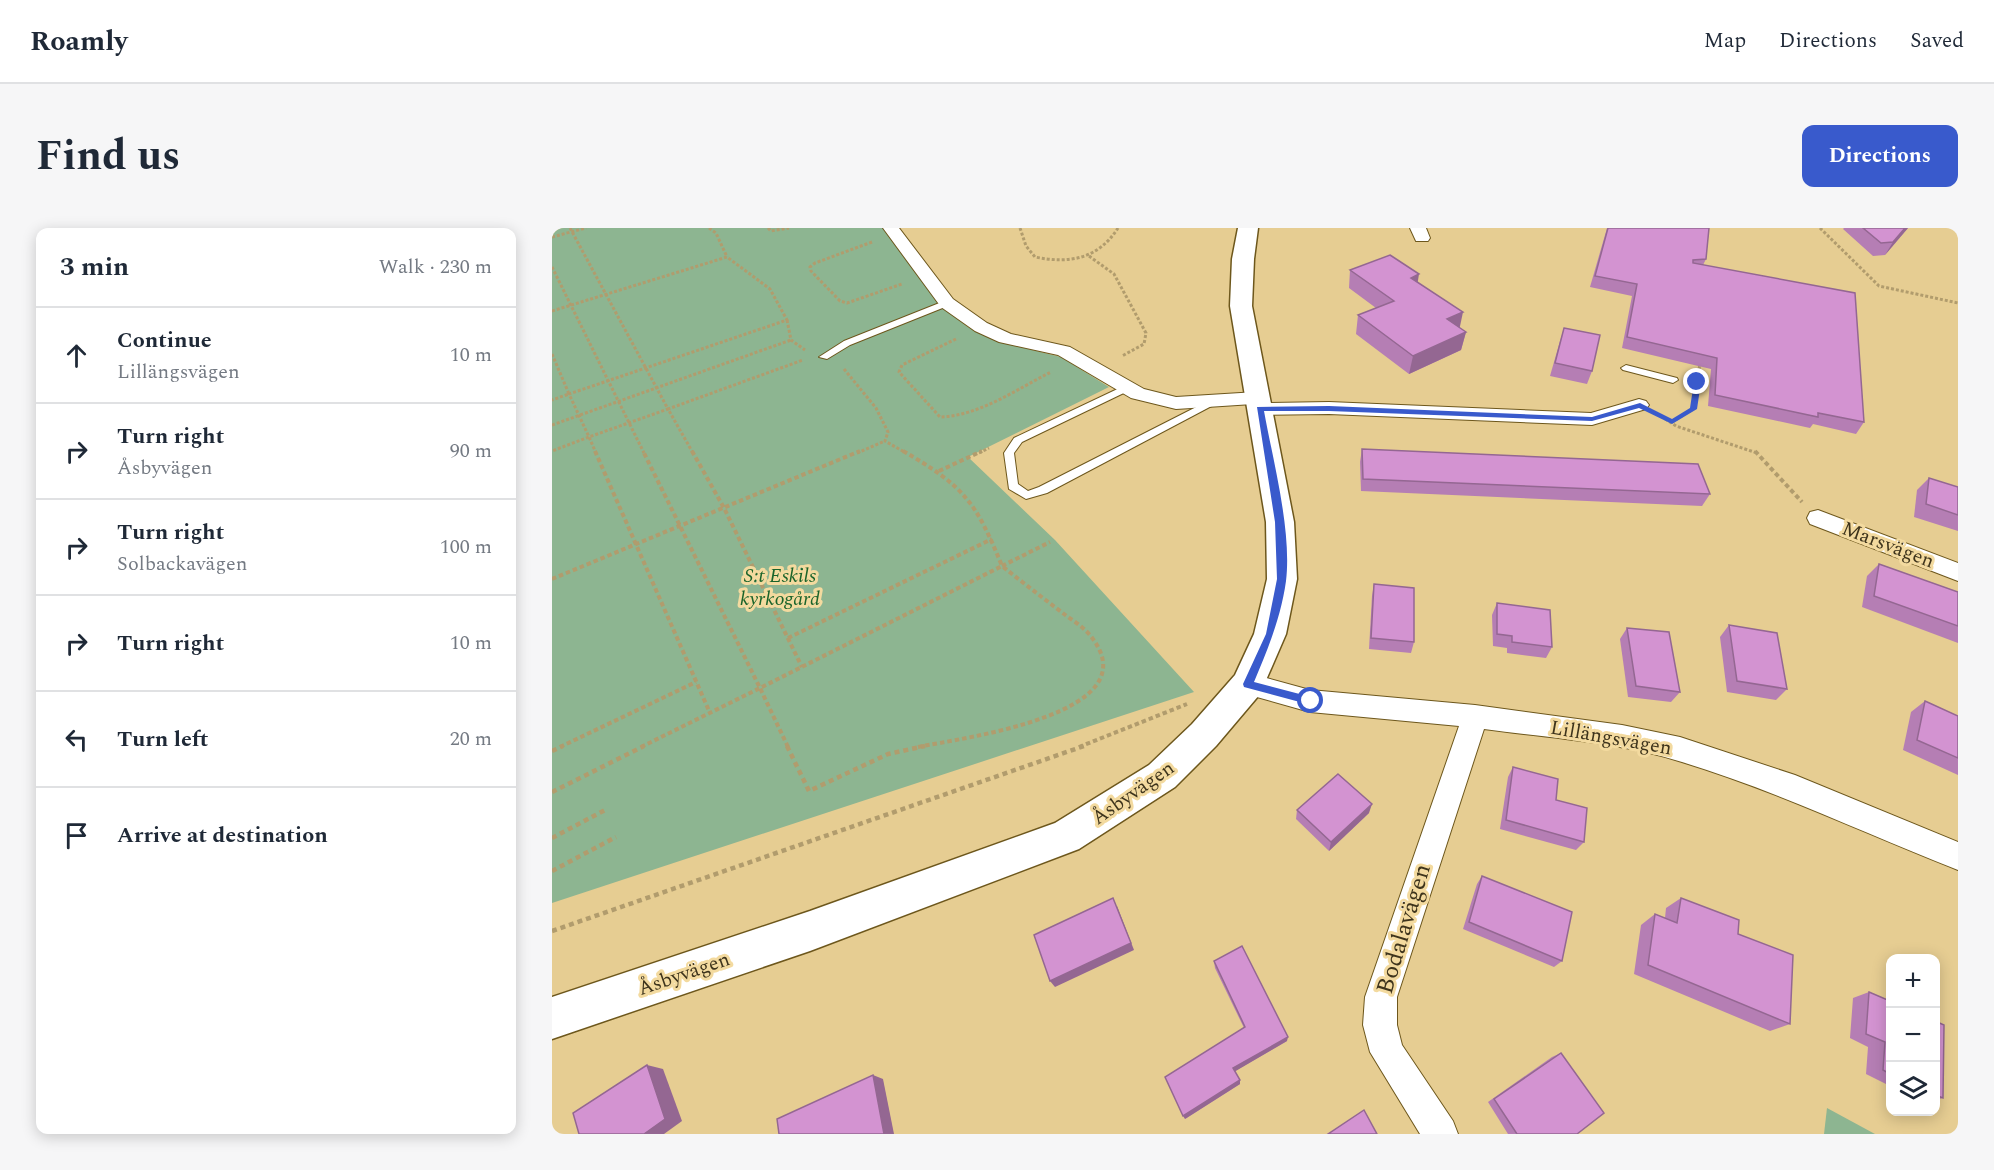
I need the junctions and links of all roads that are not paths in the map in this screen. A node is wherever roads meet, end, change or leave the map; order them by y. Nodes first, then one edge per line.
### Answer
1 (1248, 228) edge
2 (893, 231) edge
3 (947, 303) junction
4 (820, 356) road end
5 (1626, 368) dead end
6 (1673, 380) dead end
7 (1126, 388) junction
8 (1216, 401) junction
9 (1258, 404) junction
10 (1640, 405) road end
11 (1818, 518) road end
12 (1958, 572) edge
13 (1248, 684) junction
14 (1475, 716) junction
15 (1958, 856) edge
16 (552, 1018) edge
17 (1440, 1134) edge

1 - 9 street, Åsbyvägen
2 - 3 street
3 - 4 lane
3 - 7 street
5 - 6 lane
7 - 8 street
7 - 8 lane
8 - 9 street
9 - 10 street
9 - 13 street, Åsbyvägen
11 - 12 street, Marsvägen
13 - 14 street, Lillängsvägen
13 - 16 street, Åsbyvägen
14 - 15 street, Lillängsvägen
14 - 17 street, Bodalavägen

